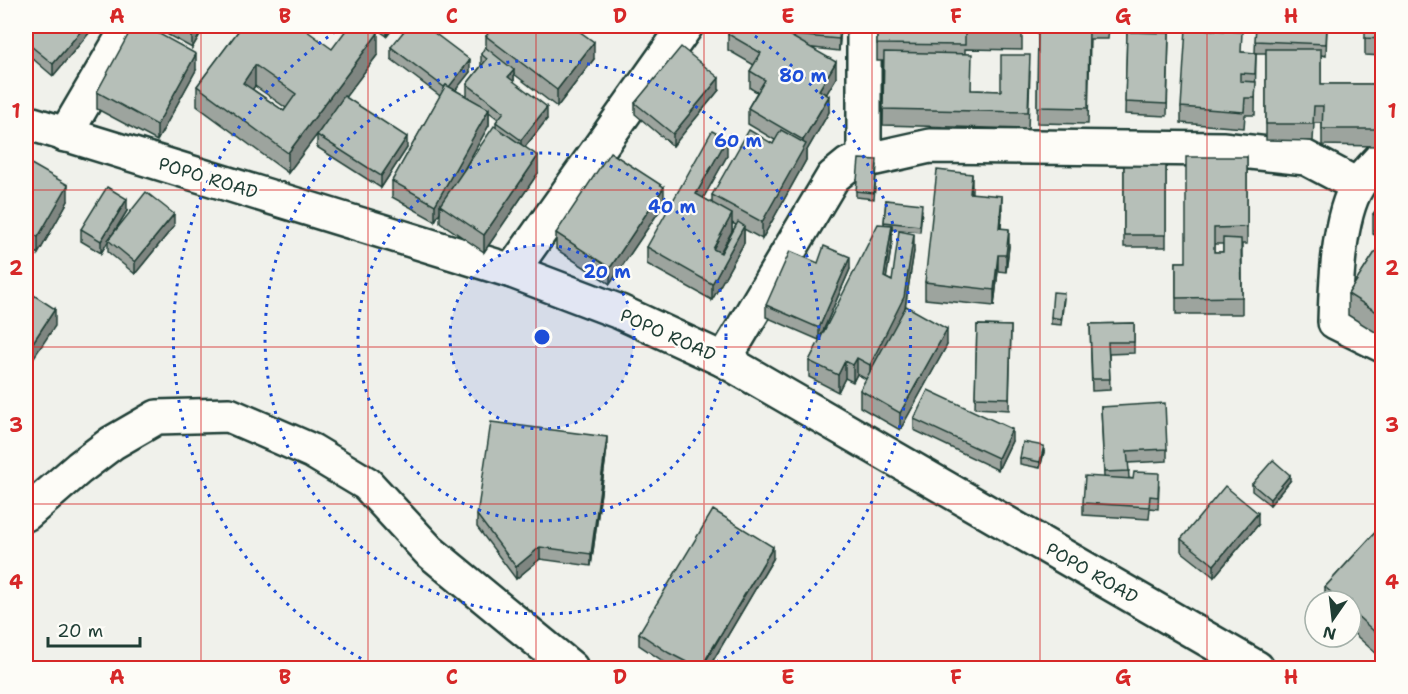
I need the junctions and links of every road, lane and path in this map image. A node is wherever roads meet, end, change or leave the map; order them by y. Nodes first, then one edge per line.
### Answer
1 (129, 26) edge
2 (686, 26) edge
3 (864, 26) edge
4 (26, 122) edge
5 (65, 135) junction
6 (1383, 157) edge
7 (864, 159) junction
8 (1357, 185) junction
9 (512, 271) junction
10 (1383, 345) edge
11 (724, 360) junction
12 (26, 514) edge
13 (571, 669) edge
14 (1257, 669) edge

1 - 5 street
2 - 9 street
3 - 7 street
4 - 5 street, POPO ROAD
5 - 9 street, POPO ROAD
6 - 8 street
7 - 8 street
7 - 11 street
8 - 10 street
9 - 11 street, POPO ROAD
11 - 14 street, POPO ROAD
12 - 13 street

